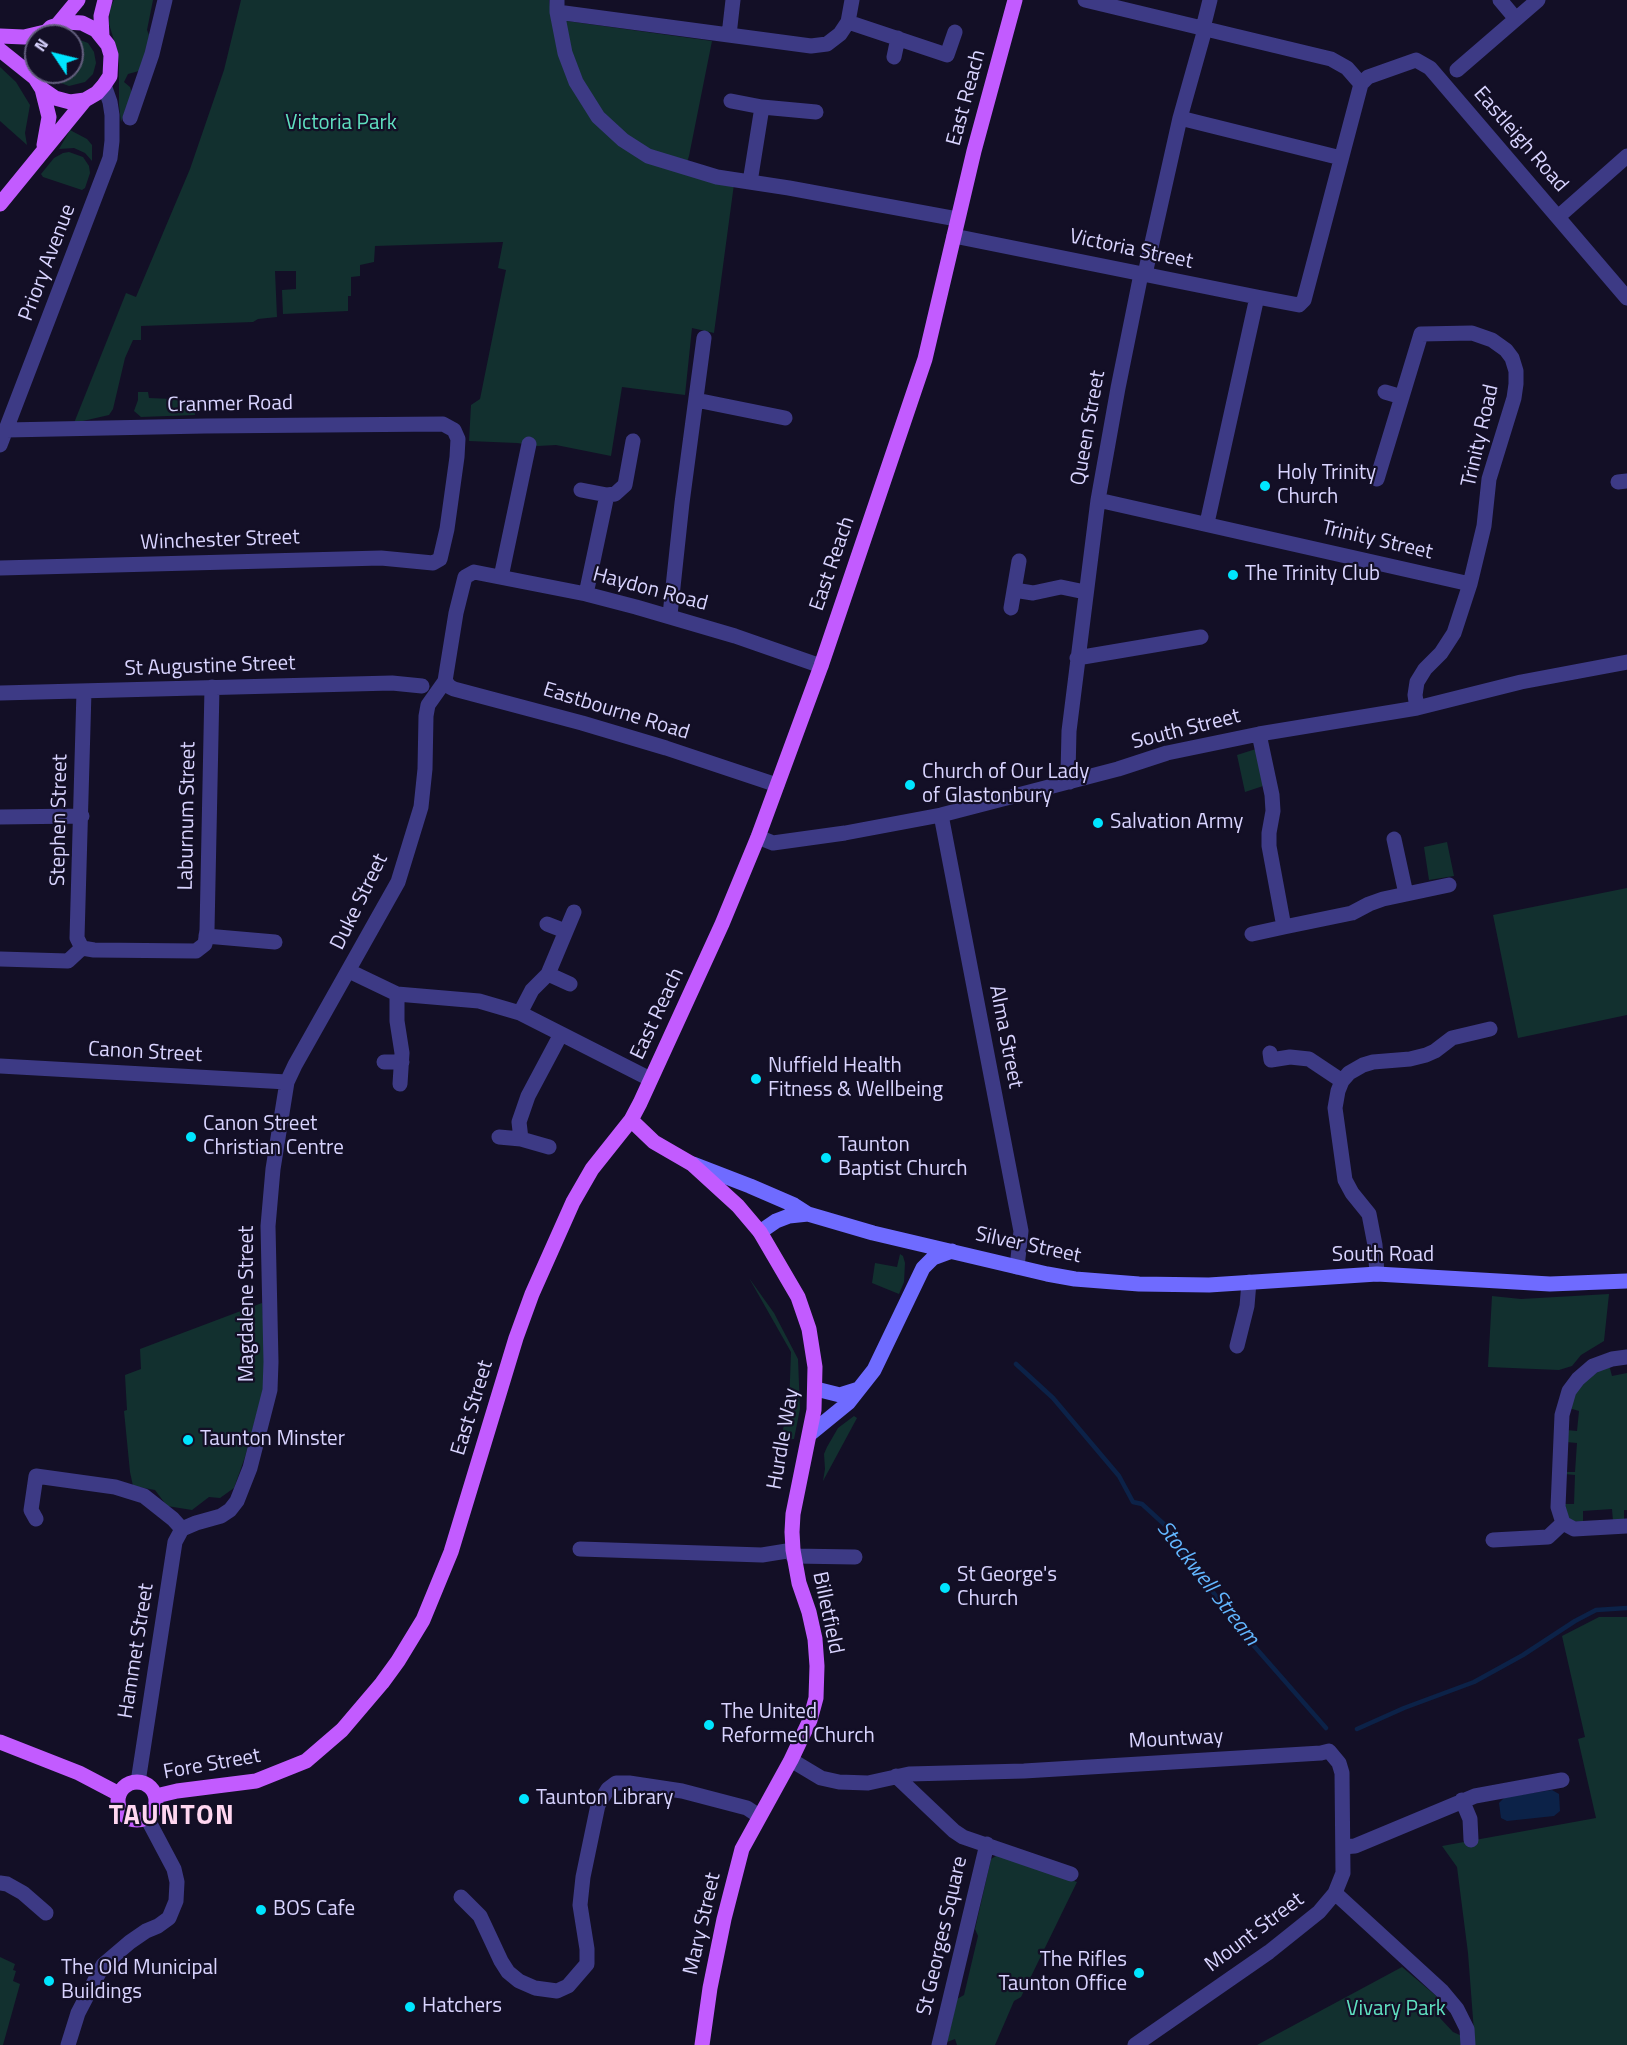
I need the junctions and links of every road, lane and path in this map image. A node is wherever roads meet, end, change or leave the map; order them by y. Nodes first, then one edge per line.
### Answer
1 (78, 0) edge
2 (105, 0) edge
3 (165, 0) edge
4 (733, 0) edge
5 (852, 0) edge
6 (1015, 0) edge
7 (1210, 0) edge
8 (1500, 0) edge
9 (1538, 0) edge
10 (1094, 1) edge
11 (557, 6) edge
12 (1516, 19) junction
13 (848, 22) junction
14 (55, 24) edge
15 (69, 24) edge
16 (84, 24) edge
17 (84, 24) edge
18 (1204, 28) junction
19 (955, 32) dead end
20 (729, 35) junction
21 (0, 36) edge
22 (102, 36) junction
23 (24, 38) edge
24 (898, 38) junction
25 (0, 50) edge
26 (894, 57) dead end
27 (24, 70) edge
28 (1457, 70) dead end
29 (39, 84) edge
30 (40, 84) edge
31 (1361, 84) junction
32 (104, 85) junction
33 (88, 98) junction
34 (731, 100) dead end
35 (762, 106) junction
36 (816, 112) dead end
37 (130, 118) dead end
38 (1180, 118) junction
39 (111, 127) junction
40 (42, 151) junction
41 (1627, 156) edge
42 (1341, 158) junction
43 (750, 182) junction
44 (0, 204) edge
45 (1558, 217) junction
46 (957, 219) junction
47 (954, 236) junction
48 (1143, 274) junction
49 (1257, 297) junction
50 (1627, 298) edge
51 (704, 338) dead end
52 (1385, 392) dead end
53 (1402, 397) junction
54 (696, 400) junction
55 (785, 418) dead end
56 (6, 430) junction
57 (633, 441) dead end
58 (529, 444) dead end
59 (0, 445) edge
60 (1377, 479) dead end
61 (580, 490) dead end
62 (607, 495) junction
63 (1098, 500) junction
64 (1207, 523) junction
65 (440, 559) joint
66 (1019, 561) dead end
67 (0, 568) edge
68 (465, 577) joint
69 (501, 577) junction
70 (1470, 584) junction
71 (1014, 590) junction
72 (1086, 592) junction
73 (586, 594) junction
74 (1011, 609) dead end
75 (670, 615) junction
76 (1200, 637) dead end
77 (1077, 658) junction
78 (1627, 662) edge
79 (821, 666) junction
80 (422, 686) dead end
81 (212, 687) junction
82 (84, 691) junction
83 (436, 692) junction
84 (0, 693) edge
85 (1417, 708) junction
86 (1258, 734) junction
87 (1070, 782) junction
88 (777, 785) junction
89 (941, 815) junction
90 (82, 816) junction
91 (0, 817) edge
92 (758, 837) junction
93 (1394, 839) dead end
94 (1449, 885) dead end
95 (1406, 894) junction
96 (573, 912) dead end
97 (547, 924) dead end
98 (1284, 927) junction
99 (565, 931) junction
100 (1252, 934) dead end
101 (205, 940) junction
102 (275, 942) dead end
103 (82, 948) junction
104 (0, 959) edge
105 (350, 971) junction
106 (548, 974) junction
107 (570, 984) dead end
108 (397, 994) junction
109 (520, 1013) junction
110 (1490, 1029) dead end
111 (561, 1034) junction
112 (1270, 1053) dead end
113 (384, 1062) dead end
114 (402, 1062) junction
115 (0, 1066) edge
116 (650, 1079) junction
117 (1342, 1081) junction
118 (287, 1082) junction
119 (400, 1084) dead end
120 (631, 1120) junction
121 (499, 1137) dead end
122 (521, 1139) junction
123 (549, 1146) dead end
124 (692, 1164) junction
125 (808, 1214) junction
126 (760, 1232) junction
127 (910, 1242) junction
128 (952, 1251) junction
129 (1017, 1267) junction
130 (923, 1268) junction
131 (1377, 1274) junction
132 (1627, 1281) edge
133 (1249, 1282) junction
134 (1139, 1284) joint
135 (1237, 1346) dead end
136 (1627, 1357) edge
137 (816, 1389) junction
138 (859, 1389) junction
139 (810, 1434) junction
140 (36, 1519) dead end
141 (1563, 1523) junction
142 (1627, 1526) edge
143 (182, 1529) junction
144 (1493, 1540) dead end
145 (580, 1549) dead end
146 (793, 1553) junction
147 (855, 1557) dead end
148 (360, 1709) joint
149 (0, 1742) edge
150 (1329, 1751) joint
151 (791, 1760) junction
152 (896, 1776) junction
153 (1562, 1780) dead end
154 (138, 1782) junction
155 (119, 1794) junction
156 (156, 1796) junction
157 (1462, 1800) junction
158 (759, 1816) junction
159 (147, 1818) junction
160 (1471, 1840) dead end
161 (987, 1844) junction
162 (1343, 1847) junction
163 (1071, 1874) dead end
164 (0, 1883) edge
165 (1335, 1893) junction
166 (461, 1897) dead end
167 (46, 1913) dead end
168 (68, 2045) edge
169 (702, 2045) edge
170 (939, 2045) edge
171 (1135, 2045) edge
172 (1468, 2045) edge

1 - 14 main road
2 - 22 main road
3 - 37 street
4 - 20 street
5 - 13 street
6 - 46 main road, East Reach
7 - 18 street, Queen Street
8 - 12 street
9 - 12 street
10 - 18 street
11 - 20 street
11 - 43 street
12 - 28 street
13 - 20 street
13 - 24 street
15 - 16 main road
17 - 22 main road
18 - 31 street
18 - 38 street, Queen Street
19 - 24 street
21 - 23 main road
22 - 32 main road
24 - 26 street
25 - 27 main road
29 - 40 main road
30 - 33 main road
31 - 42 street
31 - 45 street, Eastleigh Road
32 - 33 main road
32 - 39 street, Priory Avenue
33 - 39 street
33 - 40 main road
34 - 35 street
35 - 36 street
35 - 43 street
38 - 42 street
38 - 48 street, Queen Street
39 - 56 street, Priory Avenue
40 - 44 main road
41 - 45 street
42 - 49 street, Victoria Street
43 - 46 street
45 - 50 street, Eastleigh Road
46 - 47 main road, East Reach
47 - 48 street, Victoria Street
47 - 79 main road, East Reach
48 - 49 street, Victoria Street
48 - 63 street, Queen Street
49 - 64 street
51 - 54 street
52 - 53 street
53 - 60 street, Trinity Road
53 - 70 street, Trinity Road
54 - 55 street
54 - 75 street
56 - 59 street, Priory Avenue
56 - 65 street, Cranmer Road
57 - 62 street
58 - 69 street
61 - 62 street
62 - 73 street
63 - 64 street, Trinity Street
63 - 72 street, Queen Street
64 - 70 street, Trinity Street
65 - 67 street, Winchester Street
66 - 71 street
68 - 69 street, Haydon Road
68 - 83 street, Duke Street
69 - 73 street, Haydon Road
70 - 85 street, Trinity Road
71 - 72 street
71 - 74 street
72 - 77 street, Queen Street
73 - 75 street, Haydon Road
75 - 79 street, Haydon Road
76 - 77 street
77 - 87 street, Queen Street
78 - 85 street, South Street
79 - 88 main road, East Reach
80 - 81 street, St Augustine Street
81 - 82 street, St Augustine Street
81 - 101 street, Laburnum Street
82 - 84 street, St Augustine Street
82 - 90 street, Stephen Street
83 - 88 street, Eastbourne Road
83 - 105 street, Duke Street
85 - 86 street, South Street
86 - 87 street, South Street
86 - 98 street
87 - 89 street, South Street
88 - 92 main road, East Reach
89 - 92 street, South Street
89 - 129 street, Alma Street
90 - 91 street
90 - 103 street, Stephen Street
92 - 116 main road, East Reach
93 - 95 street
94 - 95 street
95 - 98 street
96 - 99 street
97 - 99 street
98 - 100 street
99 - 106 street
101 - 102 street
101 - 103 street
103 - 104 street
105 - 108 street
105 - 118 street, Duke Street
106 - 107 street
106 - 109 street
108 - 109 street
108 - 114 street
109 - 111 street
110 - 117 street
111 - 116 street
111 - 122 street
112 - 117 street
113 - 114 street
114 - 119 street
115 - 118 street, Canon Street
116 - 120 main road, East Reach
117 - 131 street
118 - 143 street, Magdalene Street
120 - 124 main road, Hurdle Way
120 - 148 main road, East Street
121 - 122 street
122 - 123 street
124 - 125 main road
124 - 126 main road, Hurdle Way
125 - 126 main road, Silver Street
125 - 127 main road, Silver Street
126 - 137 main road, Hurdle Way
127 - 128 main road, Silver Street
127 - 130 main road
128 - 129 main road, Silver Street
128 - 130 main road
129 - 134 main road, Silver Street
130 - 138 main road
131 - 132 main road, South Road
131 - 133 main road, South Road
133 - 134 main road, South Road
133 - 135 street
136 - 141 street
137 - 138 main road
137 - 139 main road, Hurdle Way
138 - 139 main road
139 - 146 main road, Hurdle Way
140 - 143 street
141 - 142 street
141 - 144 street
143 - 154 street, Hammet Street
145 - 146 street
146 - 147 street
146 - 151 main road, Billetfield
148 - 156 main road, Fore Street
149 - 155 main road
150 - 152 street, Mountway
150 - 162 street, Mount Street
151 - 152 street, Mountway
151 - 158 main road, Billetfield
152 - 161 street, St Georges Square
153 - 157 street
154 - 155 main road
154 - 156 main road
155 - 159 main road
156 - 159 main road
157 - 160 street
157 - 162 street
158 - 166 street
158 - 169 main road, Mary Street
159 - 168 street
161 - 163 street
161 - 170 street, St Georges Square
162 - 165 street, Mount Street
164 - 167 street
165 - 171 street, Mount Street
165 - 172 street

